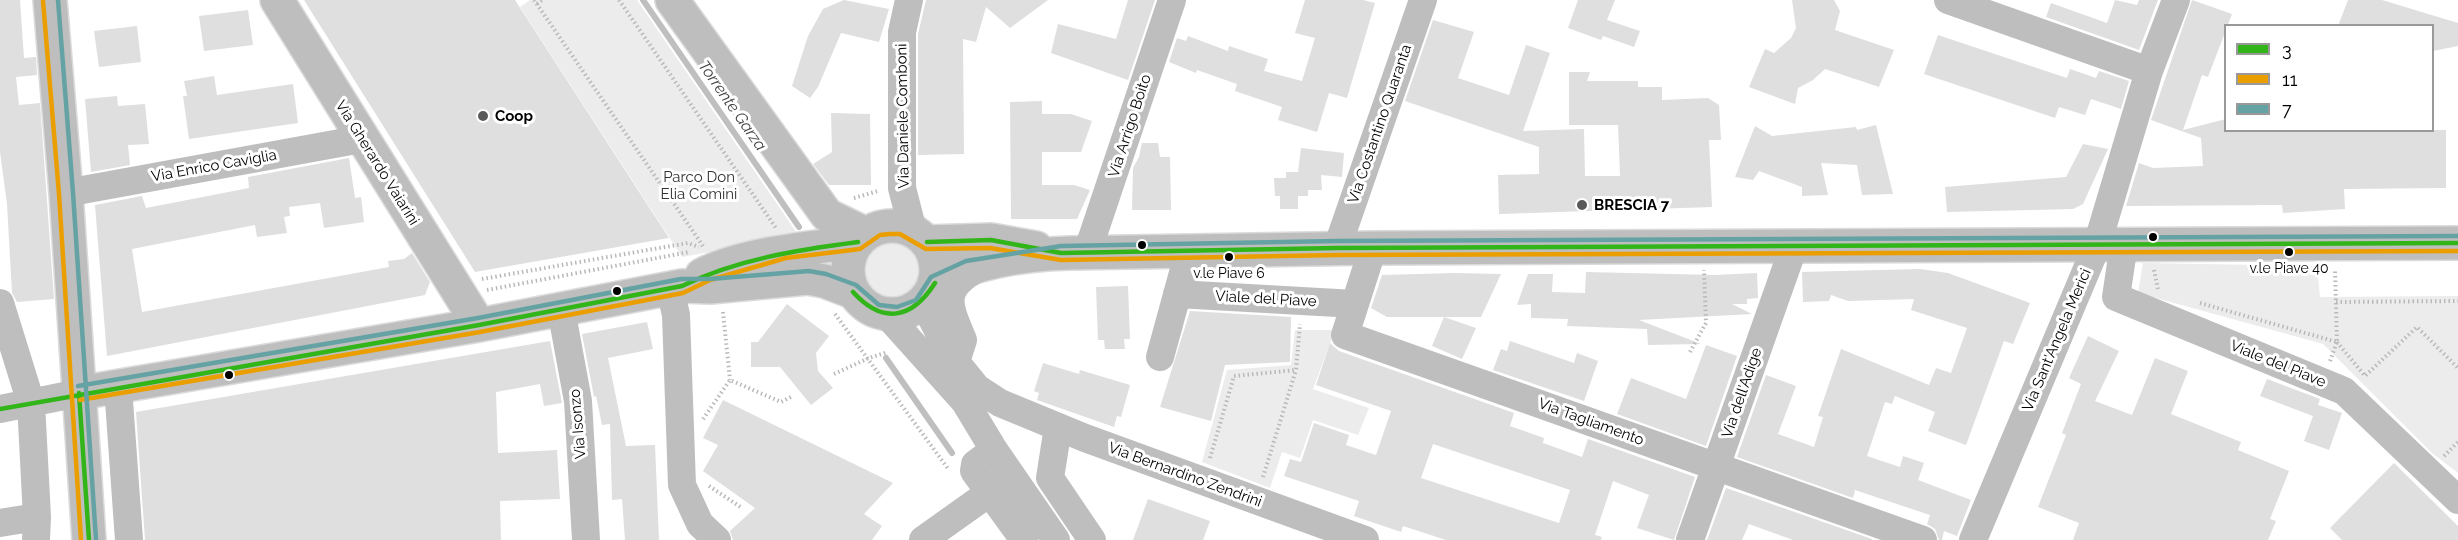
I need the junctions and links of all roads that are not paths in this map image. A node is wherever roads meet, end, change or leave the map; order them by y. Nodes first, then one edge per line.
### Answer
1 (50, 0) edge
2 (277, 0) edge
3 (672, 0) edge
4 (909, 0) edge
5 (1172, 0) edge
6 (1423, 0) edge
7 (1948, 0) edge
8 (2176, 0) edge
9 (1979, 5) edge
10 (2149, 71) junction
11 (362, 139) junction
12 (66, 193) junction
13 (920, 236) junction
14 (862, 238) junction
15 (2458, 243) edge
16 (1794, 246) junction
17 (1337, 248) junction
18 (1373, 248) junction
19 (2124, 250) junction
20 (1189, 251) junction
21 (1074, 253) junction
22 (986, 264) junction
23 (676, 287) junction
24 (932, 290) junction
25 (1177, 294) junction
26 (843, 302) junction
27 (0, 303) edge
28 (1355, 304) junction
29 (561, 309) junction
30 (886, 314) junction
31 (479, 325) junction
32 (1160, 357) dead end
33 (956, 362) junction
34 (118, 387) junction
35 (79, 393) junction
36 (965, 402) junction
37 (31, 403) junction
38 (0, 409) edge
39 (1058, 427) junction
40 (984, 458) junction
41 (1716, 467) junction
42 (989, 493) junction
43 (2458, 500) edge
44 (0, 523) edge
45 (37, 529) edge
46 (1309, 531) edge
47 (88, 540) edge
48 (129, 540) edge
49 (586, 540) edge
50 (717, 540) edge
51 (923, 540) edge
52 (1024, 540) edge
53 (1056, 540) edge
54 (1092, 540) edge
55 (1365, 540) edge
56 (1690, 540) edge
57 (1923, 540) edge
58 (1973, 540) edge

1 - 12 main road
2 - 11 main road, Via Gherardo Vaiarini
3 - 14 main road
4 - 13 street, Via Daniele Comboni
5 - 21 street, Via Arrigo Boito
6 - 17 street, Via Costantino Quaranta
7 - 9 street
8 - 10 street, Via Sant'Angela Merici
9 - 10 street
10 - 19 street, Via Sant'Angela Merici
11 - 12 street, Via Enrico Caviglia
11 - 31 main road, Via Gherardo Vaiarini
12 - 35 main road
13 - 14 main road
13 - 21 main road
13 - 24 main road
14 - 23 main road
14 - 26 main road
15 - 19 main road
16 - 18 main road
16 - 19 main road
16 - 41 street, Via dell'Adige
17 - 18 main road
17 - 20 main road
18 - 28 street, Via Tagliamento
19 - 43 street, Viale del Piave
19 - 58 street, Via Sant'Angela Merici
20 - 21 main road
20 - 25 street
21 - 22 main road
22 - 24 main road
22 - 33 street
23 - 26 main road
23 - 29 main road
23 - 50 street
24 - 30 main road
24 - 33 street
25 - 28 street, Viale del Piave
25 - 32 street
26 - 30 main road
27 - 37 street
28 - 41 street, Via Tagliamento
29 - 31 main road
29 - 49 street, Via Isonzo
30 - 36 street
31 - 34 main road
33 - 36 street
33 - 39 street, Via Bernardino Zendrini
34 - 35 main road
34 - 48 street
35 - 37 street
35 - 47 main road
36 - 40 street
37 - 38 street
37 - 45 street
39 - 46 street, Via Bernardino Zendrini
39 - 54 street
40 - 42 street
40 - 53 street
41 - 56 street, Via dell'Adige
41 - 57 street, Via Tagliamento
42 - 51 street
42 - 52 street
44 - 45 street
46 - 55 street, Via Bernardino Zendrini

